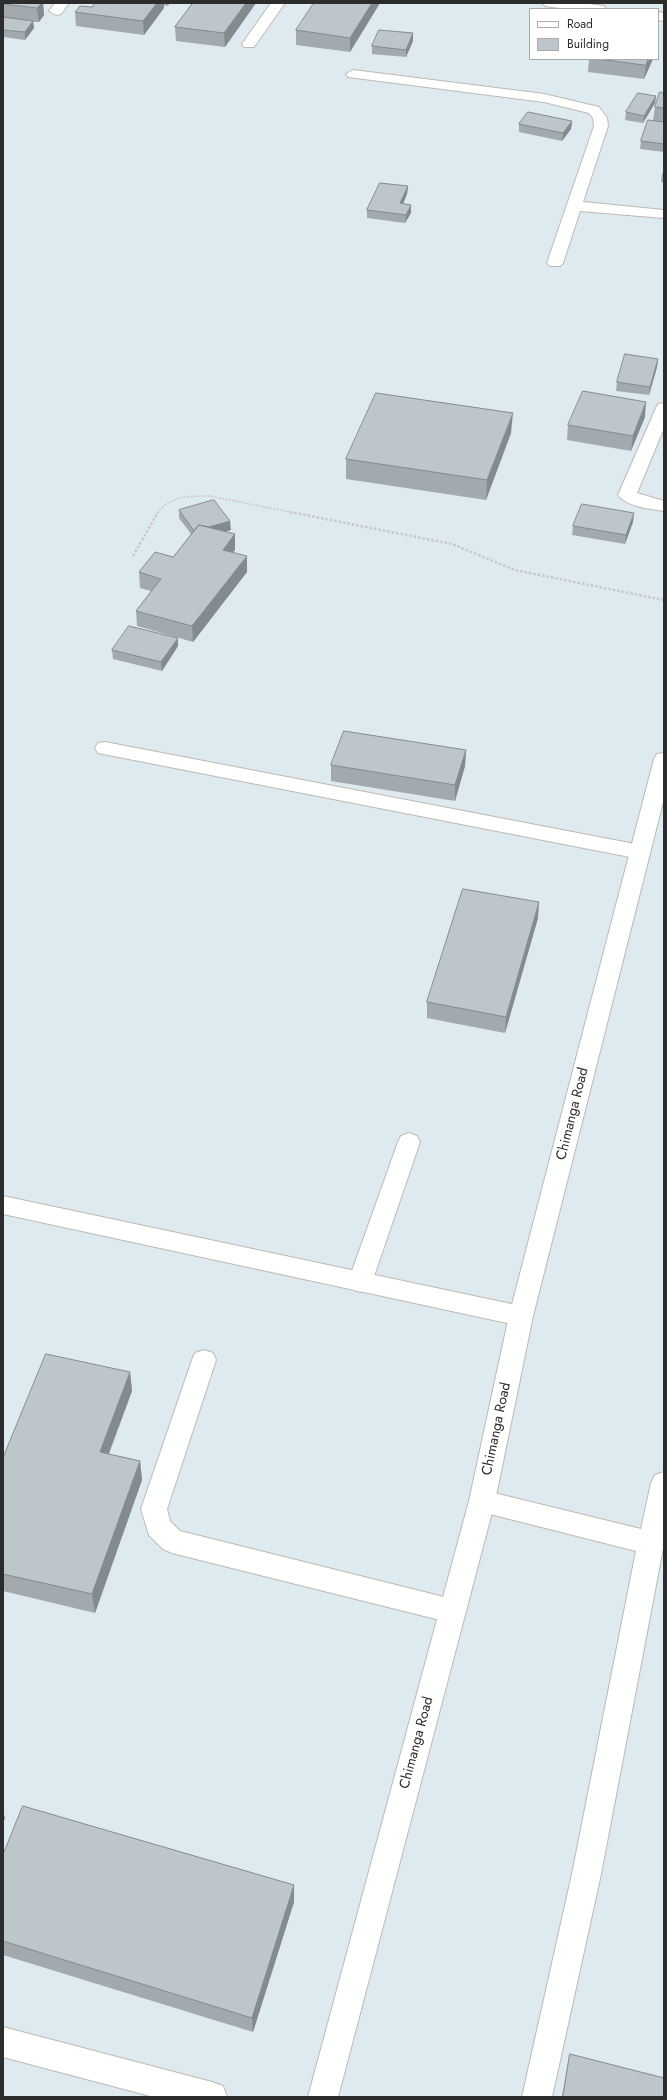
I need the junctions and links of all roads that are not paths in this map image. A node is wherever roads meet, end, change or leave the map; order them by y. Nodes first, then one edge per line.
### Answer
1 (278, 3) edge
2 (550, 3) edge
3 (591, 8) edge
4 (249, 44) dead end
5 (353, 74) dead end
6 (575, 206) junction
7 (664, 214) edge
8 (555, 263) dead end
9 (664, 408) edge
10 (664, 506) edge
11 (105, 748) dead end
12 (664, 759) edge
13 (640, 852) junction
14 (410, 1142) dead end
15 (3, 1205) edge
16 (360, 1282) junction
17 (521, 1316) junction
18 (204, 1360) dead end
19 (664, 1483) edge
20 (482, 1501) junction
21 (650, 1543) junction
22 (452, 1612) junction
23 (3, 2042) edge
24 (212, 2097) edge
25 (323, 2097) edge
26 (537, 2097) edge

1 - 4 street
2 - 3 street
5 - 6 street
6 - 7 street
6 - 8 street
9 - 10 street
11 - 13 street
12 - 13 street, Chimanga Road
13 - 17 street, Chimanga Road
14 - 16 street
15 - 16 street
16 - 17 street
17 - 20 street, Chimanga Road
18 - 22 street
19 - 21 street
20 - 21 street
20 - 22 street, Chimanga Road
21 - 26 street
22 - 25 street, Chimanga Road
23 - 24 street

